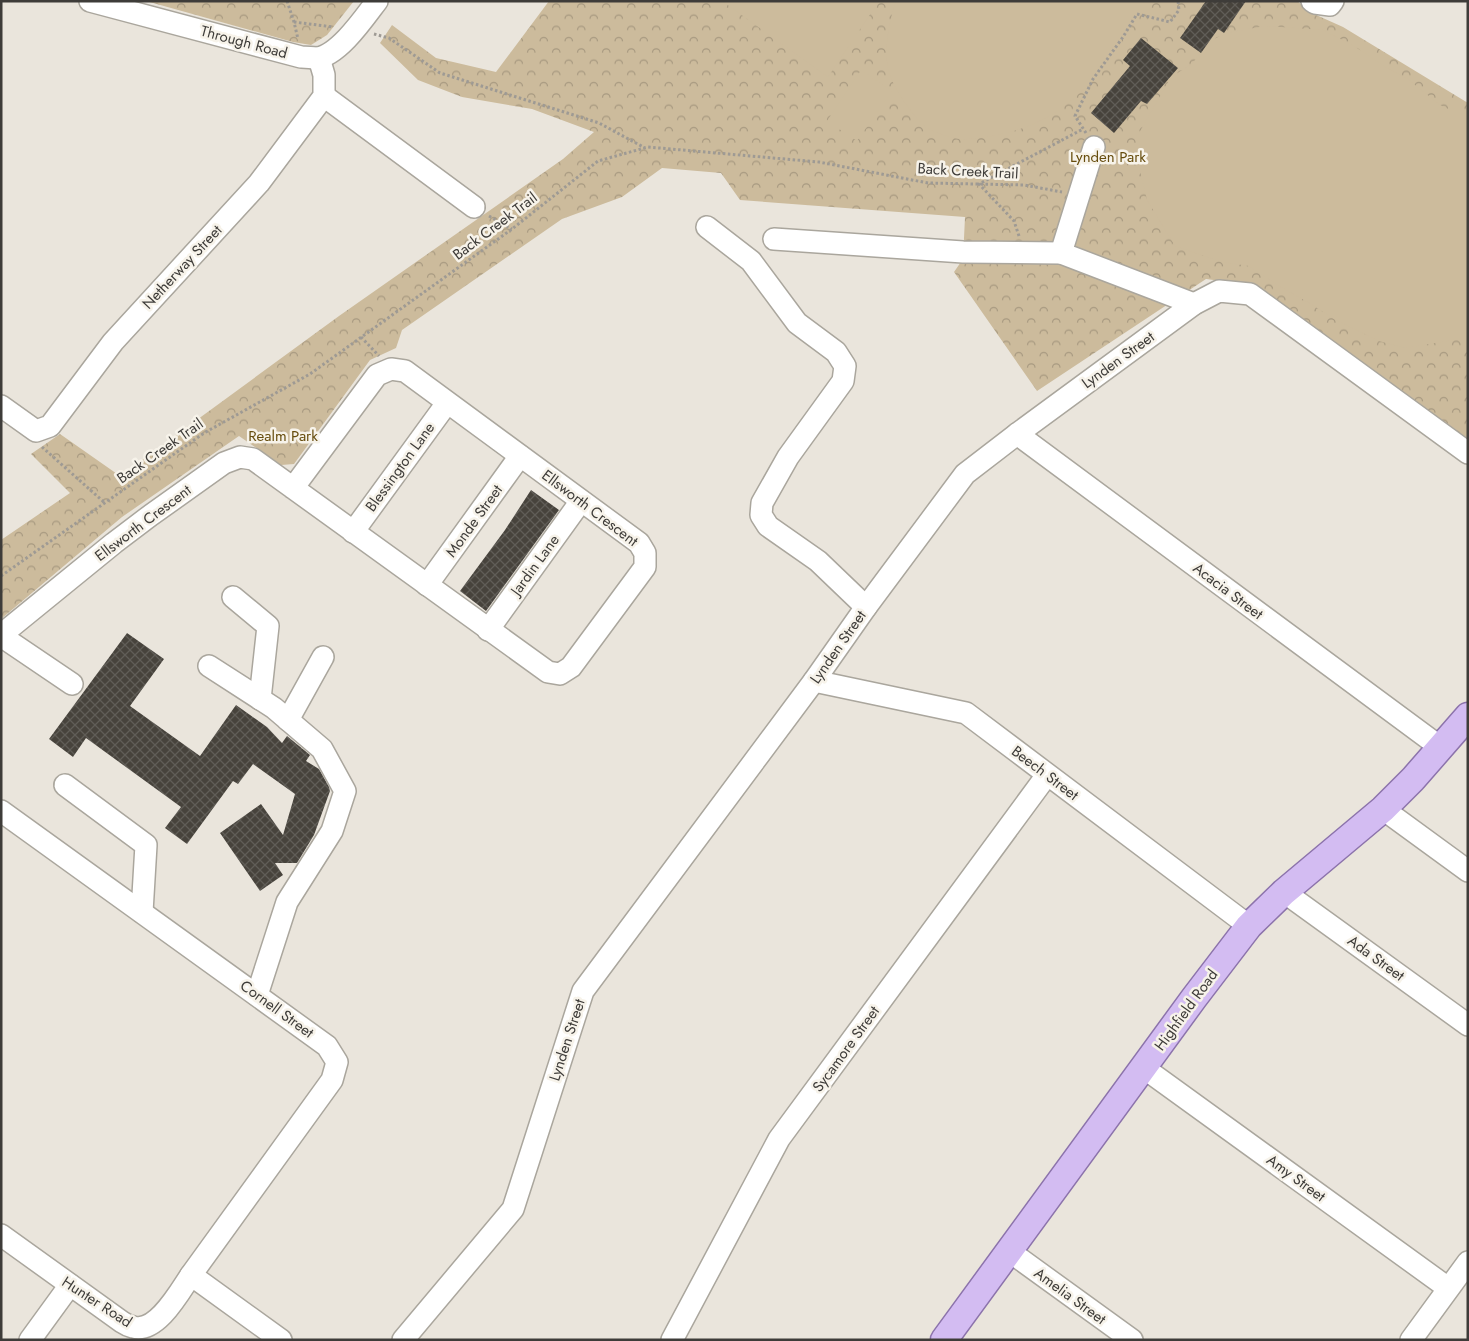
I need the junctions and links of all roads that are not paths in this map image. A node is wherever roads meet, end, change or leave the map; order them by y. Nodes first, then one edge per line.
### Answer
1 (90, 1) edge
2 (377, 1) edge
3 (310, 57) junction
4 (324, 96) junction
5 (1088, 138) road end
6 (474, 207) road end
7 (707, 227) dead end
8 (774, 240) dead end
9 (1061, 253) junction
10 (1194, 304) junction
11 (447, 403) junction
12 (1, 406) edge
13 (1017, 434) junction
14 (1468, 453) edge
15 (520, 456) junction
16 (293, 488) junction
17 (581, 501) junction
18 (353, 532) junction
19 (428, 585) junction
20 (233, 597) dead end
21 (866, 607) junction
22 (488, 630) junction
23 (1, 635) edge
24 (323, 657) dead end
25 (209, 666) dead end
26 (814, 681) junction
27 (72, 684) dead end
28 (260, 699) junction
29 (1468, 716) edge
30 (288, 720) junction
31 (1440, 748) junction
32 (1047, 775) junction
33 (64, 786) dead end
34 (1383, 809) junction
35 (1, 810) edge
36 (1468, 871) edge
37 (1284, 892) junction
38 (142, 912) junction
39 (1249, 926) junction
40 (257, 995) junction
41 (1468, 1025) edge
42 (1144, 1068) junction
43 (1, 1235) edge
44 (1009, 1251) junction
45 (1468, 1262) edge
46 (191, 1275) junction
47 (70, 1285) junction
48 (1448, 1288) junction
49 (30, 1340) edge
50 (280, 1340) edge
51 (403, 1340) edge
52 (672, 1340) edge
53 (944, 1340) edge
54 (1132, 1340) edge
55 (1411, 1340) edge

1 - 3 street, Through Road
2 - 3 street
3 - 4 street
4 - 6 street
4 - 12 street, Netherway Street
5 - 9 street
7 - 21 street
8 - 9 street
9 - 10 street
10 - 13 street, Lynden Street
10 - 14 street, Lynden Street
11 - 15 street, Ellsworth Crescent
11 - 16 street, Ellsworth Crescent
11 - 18 street, Blessington Lane
13 - 21 street, Lynden Street
13 - 31 street, Acacia Street
15 - 17 street, Ellsworth Crescent
15 - 19 street, Monde Street
16 - 18 street, Ellsworth Crescent
16 - 23 street, Ellsworth Crescent
17 - 22 street, Jardin Lane
17 - 22 street, Ellsworth Crescent
18 - 19 street, Ellsworth Crescent
19 - 22 street, Ellsworth Crescent
20 - 28 street
21 - 26 street, Lynden Street
23 - 27 street
24 - 30 street
25 - 28 street
26 - 32 street, Beech Street
26 - 51 street, Lynden Street
28 - 30 street
29 - 31 main road, Highfield Road
30 - 40 street
31 - 34 main road, Highfield Road
32 - 39 street, Beech Street
32 - 52 street, Sycamore Street
33 - 38 street
34 - 36 street
34 - 37 main road, Highfield Road
35 - 38 street, Cornell Street
37 - 39 main road, Highfield Road
37 - 41 street, Ada Street
38 - 40 street, Cornell Street
39 - 42 main road, Highfield Road
40 - 46 street, Cornell Street
42 - 44 main road, Highfield Road
42 - 48 street, Amy Street
43 - 47 street, Hunter Road
44 - 53 main road, Highfield Road
44 - 54 street, Amelia Street
45 - 48 street
46 - 47 street, Hunter Road
46 - 50 street
47 - 49 street
48 - 55 street

